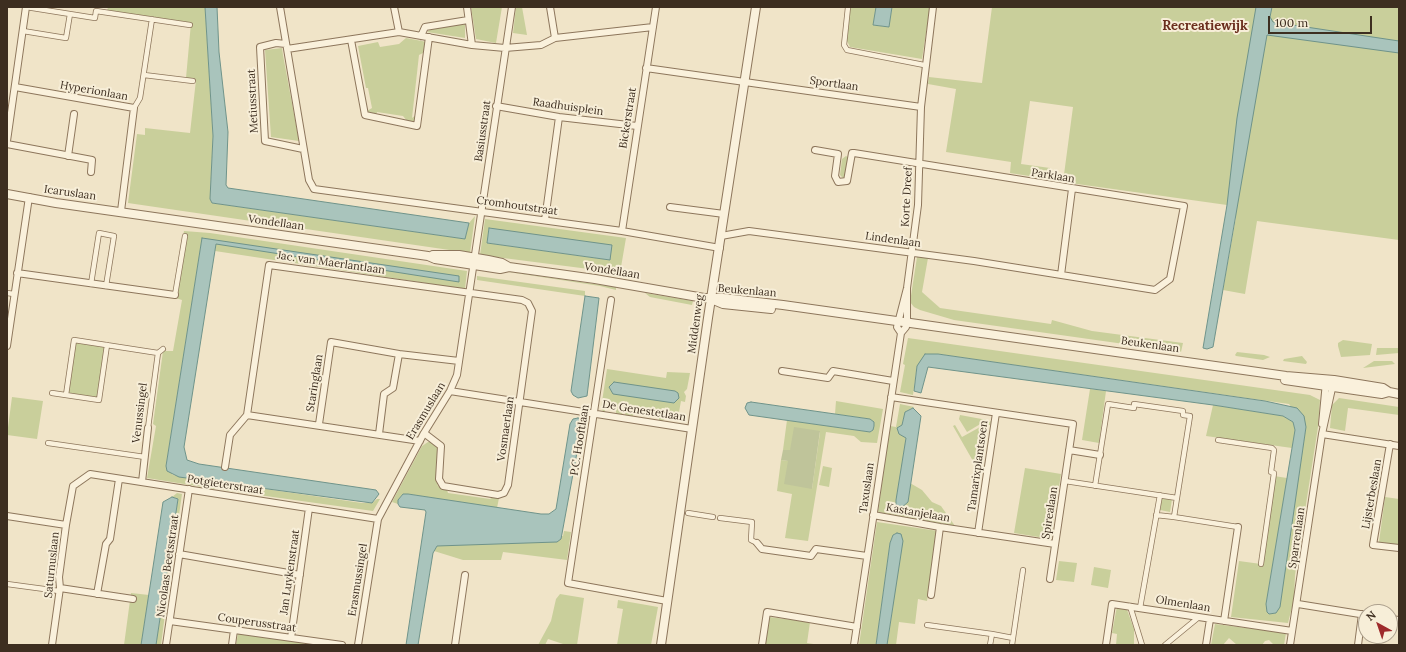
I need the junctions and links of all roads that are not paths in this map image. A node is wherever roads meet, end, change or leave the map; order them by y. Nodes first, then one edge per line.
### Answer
1 (26, 7) edge
2 (108, 7) edge
3 (280, 7) edge
4 (394, 7) edge
5 (467, 7) edge
6 (512, 7) edge
7 (550, 7) edge
8 (656, 7) edge
9 (756, 7) edge
10 (848, 7) edge
11 (933, 7) edge
12 (107, 13) junction
13 (70, 14) junction
14 (152, 19) junction
15 (468, 20) junction
16 (190, 25) dead end
17 (653, 27) junction
18 (23, 31) junction
19 (399, 32) junction
20 (421, 36) junction
21 (429, 37) junction
22 (555, 38) junction
23 (351, 40) junction
24 (472, 45) junction
25 (286, 47) junction
26 (505, 48) junction
27 (924, 65) junction
28 (646, 68) junction
29 (144, 75) junction
30 (193, 81) dead end
31 (744, 81) junction
32 (15, 87) junction
33 (496, 106) junction
34 (921, 107) junction
35 (134, 108) junction
36 (74, 114) dead end
37 (559, 117) junction
38 (637, 126) junction
39 (7, 141) edge
40 (7, 144) edge
41 (303, 148) junction
42 (815, 150) dead end
43 (852, 153) junction
44 (838, 154) junction
45 (68, 156) junction
46 (919, 163) junction
47 (91, 172) dead end
48 (1072, 189) junction
49 (7, 194) edge
50 (17, 196) junction
51 (29, 197) junction
52 (7, 199) edge
53 (1184, 206) joint
54 (670, 207) dead end
55 (121, 211) junction
56 (482, 211) junction
57 (724, 214) junction
58 (545, 220) junction
59 (622, 231) junction
60 (185, 236) dead end
61 (721, 236) junction
62 (720, 248) junction
63 (912, 253) junction
64 (474, 261) junction
65 (17, 273) junction
66 (1061, 275) junction
67 (91, 284) junction
68 (106, 286) junction
69 (907, 288) junction
70 (469, 292) junction
71 (7, 293) edge
72 (14, 294) junction
73 (175, 296) joint
74 (711, 299) junction
75 (611, 300) dead end
76 (898, 323) junction
77 (907, 324) junction
78 (901, 333) junction
79 (107, 345) junction
80 (7, 346) edge
81 (163, 349) dead end
82 (158, 353) junction
83 (399, 354) junction
84 (459, 361) junction
85 (782, 371) dead end
86 (893, 381) junction
87 (1329, 383) junction
88 (450, 391) junction
89 (52, 393) dead end
90 (1399, 394) edge
91 (66, 395) junction
92 (891, 397) junction
93 (519, 402) junction
94 (996, 413) junction
95 (595, 414) junction
96 (247, 415) junction
97 (319, 424) junction
98 (148, 428) joint
99 (692, 429) junction
100 (424, 433) junction
101 (379, 434) junction
102 (1322, 434) junction
103 (420, 440) junction
104 (1218, 440) dead end
105 (48, 443) dead end
106 (1390, 444) junction
107 (1399, 446) edge
108 (1069, 450) junction
109 (1100, 454) junction
110 (145, 457) junction
111 (225, 467) dead end
112 (119, 479) junction
113 (1065, 481) junction
114 (142, 482) junction
115 (73, 486) joint
116 (1095, 486) junction
117 (189, 489) junction
118 (1160, 495) junction
119 (1177, 498) junction
120 (309, 508) junction
121 (688, 513) dead end
122 (873, 515) junction
123 (1156, 515) junction
124 (7, 516) edge
125 (713, 517) dead end
126 (1174, 517) junction
127 (720, 518) dead end
128 (378, 519) junction
129 (66, 525) junction
130 (940, 527) junction
131 (1238, 527) joint
132 (978, 533) junction
133 (757, 543) joint
134 (1056, 544) junction
135 (1399, 548) edge
136 (180, 554) junction
137 (867, 556) junction
138 (1261, 564) dead end
139 (1023, 570) dead end
140 (300, 574) junction
141 (465, 575) dead end
142 (1050, 578) dead end
143 (7, 584) edge
144 (60, 590) junction
145 (97, 594) junction
146 (931, 595) dead end
147 (133, 599) dead end
148 (667, 601) junction
149 (1298, 604) junction
150 (1130, 606) junction
151 (1140, 608) junction
152 (1358, 614) edge
153 (1199, 617) junction
154 (1210, 619) junction
155 (170, 621) junction
156 (1224, 621) junction
157 (927, 625) dead end
158 (857, 627) junction
159 (234, 630) junction
160 (1292, 630) junction
161 (992, 634) junction
162 (291, 638) junction
163 (1013, 638) junction
164 (52, 645) edge
165 (166, 645) edge
166 (232, 645) edge
167 (342, 645) edge
168 (358, 645) edge
169 (455, 645) edge
170 (661, 645) edge
171 (762, 645) edge
172 (854, 645) edge
173 (990, 645) edge
174 (1012, 645) edge
175 (1106, 645) edge
176 (1142, 645) edge
177 (1165, 645) edge
178 (1206, 645) edge
179 (1290, 645) edge

1 - 13 street
1 - 18 street
2 - 12 street
3 - 25 street
4 - 19 street
5 - 15 street
6 - 26 street, Basiusstraat
7 - 22 street
8 - 17 street, Bickerstraat
9 - 31 street, Middenweg
10 - 27 street
11 - 27 street, Korte Dreef
12 - 13 street
12 - 14 street
13 - 18 street
14 - 16 street
14 - 29 street, Hyperionlaan
15 - 20 street
15 - 24 street
17 - 22 street
17 - 28 street, Bickerstraat
18 - 32 street
19 - 20 street
19 - 23 street
20 - 21 street
21 - 23 street
21 - 24 street
22 - 26 street
23 - 25 street
24 - 26 street
25 - 41 street
25 - 41 street, Metiusstraat
26 - 33 street, Basiusstraat
27 - 34 street, Korte Dreef
28 - 31 street, Sportlaan
28 - 38 street, Bickerstraat
29 - 30 street
29 - 35 street, Hyperionlaan
31 - 34 street, Sportlaan
31 - 57 street, Middenweg
32 - 35 street, Hyperionlaan
32 - 39 street
33 - 37 street, Raadhuisplein
33 - 56 street, Basiusstraat
34 - 46 street, Korte Dreef
35 - 55 street
36 - 45 street
37 - 38 street, Raadhuisplein
37 - 58 street
38 - 59 street, Bickerstraat
40 - 45 street
41 - 56 street, Cromhoutstraat
42 - 44 street, Parklaan
43 - 44 street, Parklaan
43 - 44 street
43 - 46 street, Parklaan
45 - 47 street
46 - 48 street, Parklaan
46 - 63 street, Korte Dreef
48 - 53 street, Parklaan
48 - 66 street
49 - 50 street, Icaruslaan
50 - 51 street, Icaruslaan
50 - 52 street, Icaruslaan
51 - 55 street, Icaruslaan
51 - 65 street
53 - 66 street, Lindenlaan
54 - 57 street
55 - 64 street, Vondellaan
56 - 58 street, Cromhoutstraat
56 - 64 street, Basiusstraat
57 - 61 street, Middenweg
58 - 59 street, Cromhoutstraat
59 - 62 street, Cromhoutstraat
60 - 73 street
61 - 62 street, Middenweg
61 - 63 street, Lindenlaan
62 - 74 street, Middenweg
63 - 66 street, Lindenlaan
63 - 69 street, Korte Dreef
64 - 70 street, Erasmuslaan
64 - 74 street, Vondellaan
65 - 67 street
65 - 72 street
67 - 68 street
67 - 68 street
68 - 73 street
69 - 76 street, Korte Dreef
69 - 77 street, Korte Dreef
70 - 84 street, Erasmuslaan
70 - 93 street, Vosmaerlaan
70 - 96 street, Jac. van Maerlantlaan
71 - 72 street
72 - 80 street
74 - 76 street, Beukenlaan
74 - 99 street, Middenweg
75 - 95 street, P.C. Hooftlaan
76 - 77 street, Beukenlaan
76 - 78 street
77 - 78 street, Taxuslaan
77 - 87 street, Beukenlaan
78 - 86 street, Taxuslaan
79 - 82 street
79 - 91 street
79 - 91 street
81 - 82 street
82 - 98 street, Venussingel
83 - 84 street, Staringlaan
83 - 97 street, Staringlaan
83 - 101 street
84 - 88 street, Erasmuslaan
85 - 86 street
86 - 92 street, Taxuslaan
87 - 90 street, Beukenlaan
87 - 102 street, Sparrenlaan
88 - 93 street, De Genestetlaan
88 - 100 street, Erasmuslaan
89 - 91 street
92 - 94 street, Tamarixplantsoen
92 - 122 street, Taxuslaan
93 - 95 street, De Genestetlaan
93 - 100 street, Vosmaerlaan
94 - 108 street, Spirealaan
94 - 132 street, Tamarixplantsoen
95 - 99 street, De Genestetlaan
95 - 148 street, P.C. Hooftlaan
96 - 97 street
96 - 111 street
97 - 101 street
98 - 110 street, Venussingel
99 - 148 street, Middenweg
100 - 103 street, Erasmuslaan
101 - 103 street
102 - 106 street, Lijsterbeslaan
102 - 149 street, Sparrenlaan
103 - 128 street, Erasmuslaan
104 - 138 street
105 - 110 street
106 - 107 street, Lijsterbeslaan
106 - 135 street, Lijsterbeslaan
108 - 109 street
108 - 113 street, Spirealaan
109 - 116 street
109 - 119 street
110 - 114 street, Venussingel
112 - 114 street, Potgieterstraat
112 - 115 street, Potgieterstraat
112 - 145 street
113 - 116 street
113 - 134 street, Spirealaan
114 - 117 street, Potgieterstraat
115 - 129 street, Saturnuslaan
116 - 118 street
117 - 120 street, Potgieterstraat
117 - 136 street, Nicolaas Beetsstraat
118 - 119 street
118 - 123 street
119 - 126 street
120 - 128 street, Potgieterstraat
120 - 140 street, Jan Luykenstraat
121 - 125 street
122 - 130 street, Kastanjelaan
122 - 137 street, Taxuslaan
123 - 126 street
123 - 151 street
124 - 129 street
126 - 131 street
127 - 133 street
128 - 168 street, Erasmussingel
129 - 144 street, Saturnuslaan
130 - 132 street, Kastanjelaan
130 - 146 street
131 - 156 street
132 - 134 street, Kastanjelaan
133 - 137 street
134 - 142 street, Spirealaan
136 - 140 street
136 - 155 street, Nicolaas Beetsstraat
137 - 158 street, Taxuslaan
139 - 163 street
140 - 162 street, Jan Luykenstraat
141 - 169 street
143 - 144 street
144 - 145 street
144 - 164 street, Saturnuslaan
145 - 147 street
148 - 170 street, Middenweg
149 - 152 street
149 - 160 street, Sparrenlaan
150 - 151 street, Olmenlaan
150 - 175 street, Olmenlaan
150 - 176 street
151 - 153 street, Olmenlaan
153 - 154 street, Olmenlaan
153 - 177 street
154 - 156 street, Olmenlaan
154 - 178 street
155 - 159 street, Couperusstraat
155 - 165 street, Nicolaas Beetsstraat
156 - 160 street, Olmenlaan
157 - 161 street
158 - 171 street
158 - 172 street, Taxuslaan
159 - 162 street, Couperusstraat
159 - 166 street
160 - 179 street, Sparrenlaan
161 - 163 street
161 - 173 street
162 - 167 street, Couperusstraat
163 - 174 street

